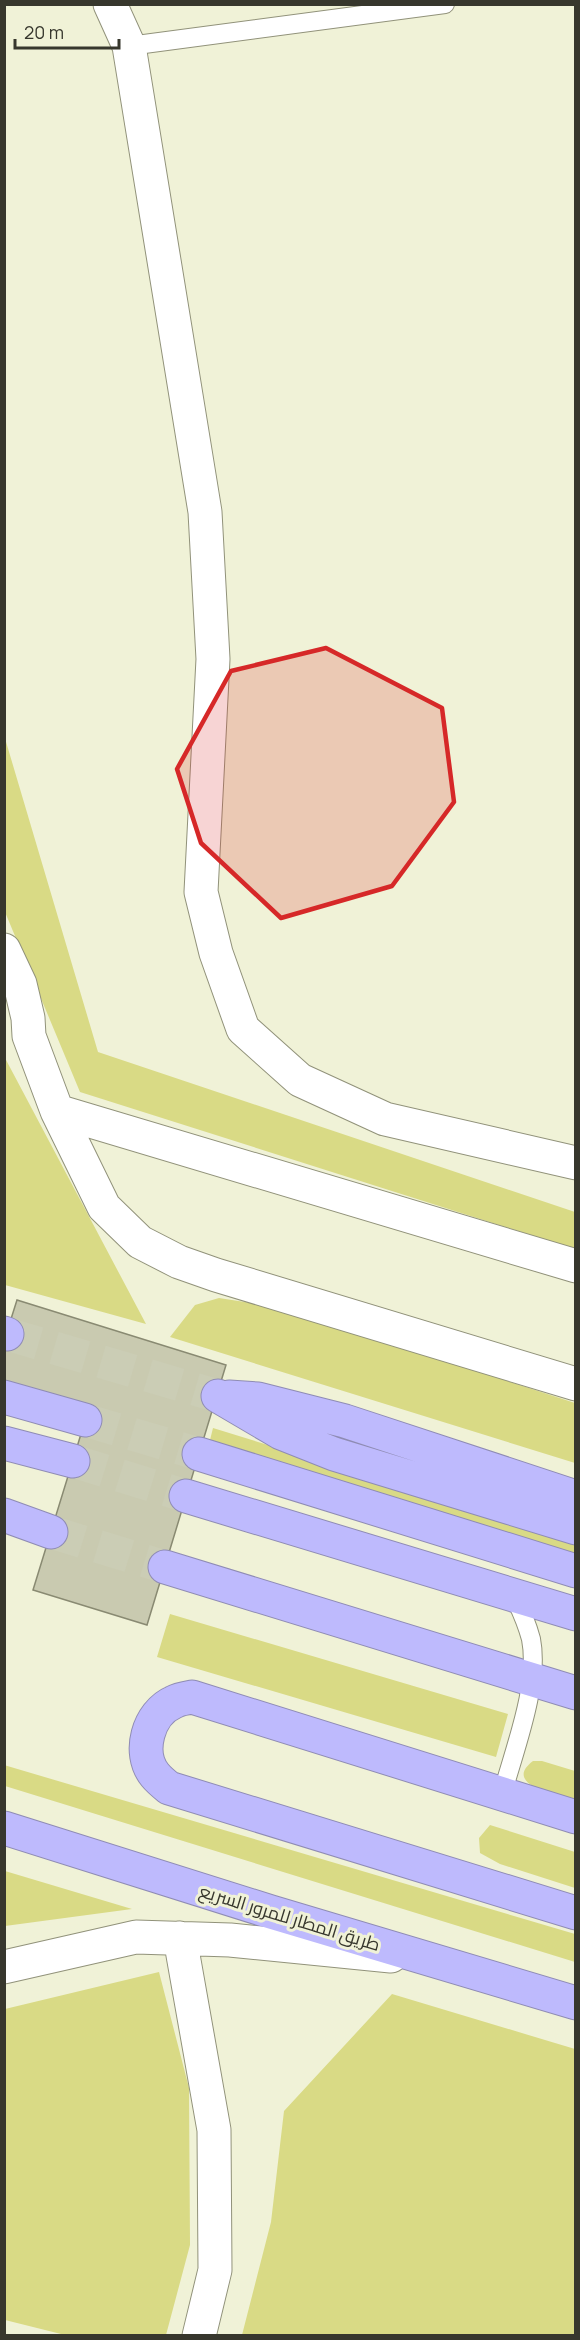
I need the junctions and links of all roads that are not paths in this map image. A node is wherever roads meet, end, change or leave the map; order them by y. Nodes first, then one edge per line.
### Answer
1 (110, 4) edge
2 (445, 4) edge
3 (129, 46) junction
4 (4, 950) edge
5 (4, 1006) edge
6 (29, 1036) junction
7 (57, 1111) junction
8 (576, 1163) edge
9 (576, 1266) edge
10 (576, 1384) edge
11 (4, 1397) edge
12 (85, 1420) tunnel mouth
13 (4, 1443) edge
14 (199, 1454) tunnel mouth
15 (73, 1461) tunnel mouth
16 (186, 1496) tunnel mouth
17 (576, 1497) edge
18 (4, 1515) edge
19 (576, 1528) edge
20 (51, 1533) tunnel mouth
21 (165, 1567) tunnel mouth
22 (576, 1571) edge
23 (514, 1596) junction
24 (576, 1614) edge
25 (532, 1680) junction
26 (576, 1694) edge
27 (502, 1795) junction
28 (576, 1817) edge
29 (4, 1828) edge
30 (576, 1913) edge
31 (180, 1938) junction
32 (434, 1961) junction
33 (4, 1967) edge
34 (576, 2003) edge
35 (199, 2336) edge

1 - 3 street
2 - 3 lane
3 - 8 street
4 - 6 street
5 - 6 street
6 - 7 street
7 - 9 street
7 - 10 street
11 - 12 highway
13 - 15 highway
14 - 22 highway
16 - 23 highway
17 - 19 highway
18 - 20 highway
21 - 25 highway
23 - 24 highway
23 - 25 lane
25 - 26 highway
25 - 27 lane
27 - 28 highway
27 - 30 highway
29 - 32 highway, طريق المطار للمرور السريع
31 - 32 street
31 - 33 street
31 - 35 street
32 - 34 highway, طريق المطار للمرور السريع

